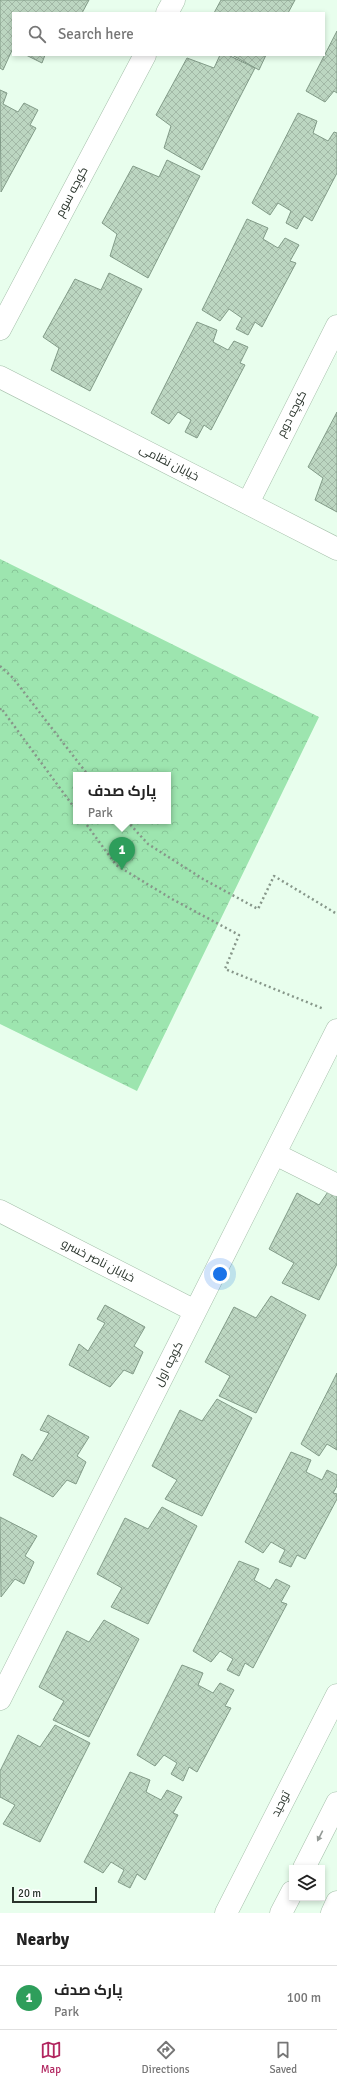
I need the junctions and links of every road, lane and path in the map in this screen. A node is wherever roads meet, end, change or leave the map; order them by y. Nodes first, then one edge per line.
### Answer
1 (174, 0) edge
2 (168, 12) edge
3 (144, 56) edge
4 (337, 326) edge
5 (0, 329) edge
6 (0, 377) edge
7 (248, 503) junction
8 (337, 548) edge
9 (0, 666) edge
10 (0, 710) edge
11 (86, 772) edge
12 (73, 806) edge
13 (86, 824) edge
14 (130, 824) edge
15 (337, 914) edge
16 (334, 1021) edge
17 (274, 1154) junction
18 (337, 1185) edge
19 (0, 1211) edge
20 (195, 1311) junction
21 (337, 1695) edge
22 (0, 1699) edge
23 (337, 1803) edge
24 (306, 1865) edge
25 (289, 1898) edge
26 (337, 1902) edge
27 (226, 1913) edge
28 (281, 1913) edge
29 (332, 1913) edge

1 - 2 street
3 - 5 street, کوچه سوم
4 - 7 street, کوچه دوم
6 - 7 street, خیابان نظامی
7 - 8 street, خیابان نظامی
9 - 11 path
10 - 12 path
13 - 16 path
14 - 15 path
16 - 17 street, کوچه اول
17 - 18 street
17 - 20 street, کوچه اول
19 - 20 street, خیابان ناصر خسرو
20 - 22 street, کوچه اول
21 - 27 street, توحید
23 -> 24 street
25 - 28 street
26 - 29 street

